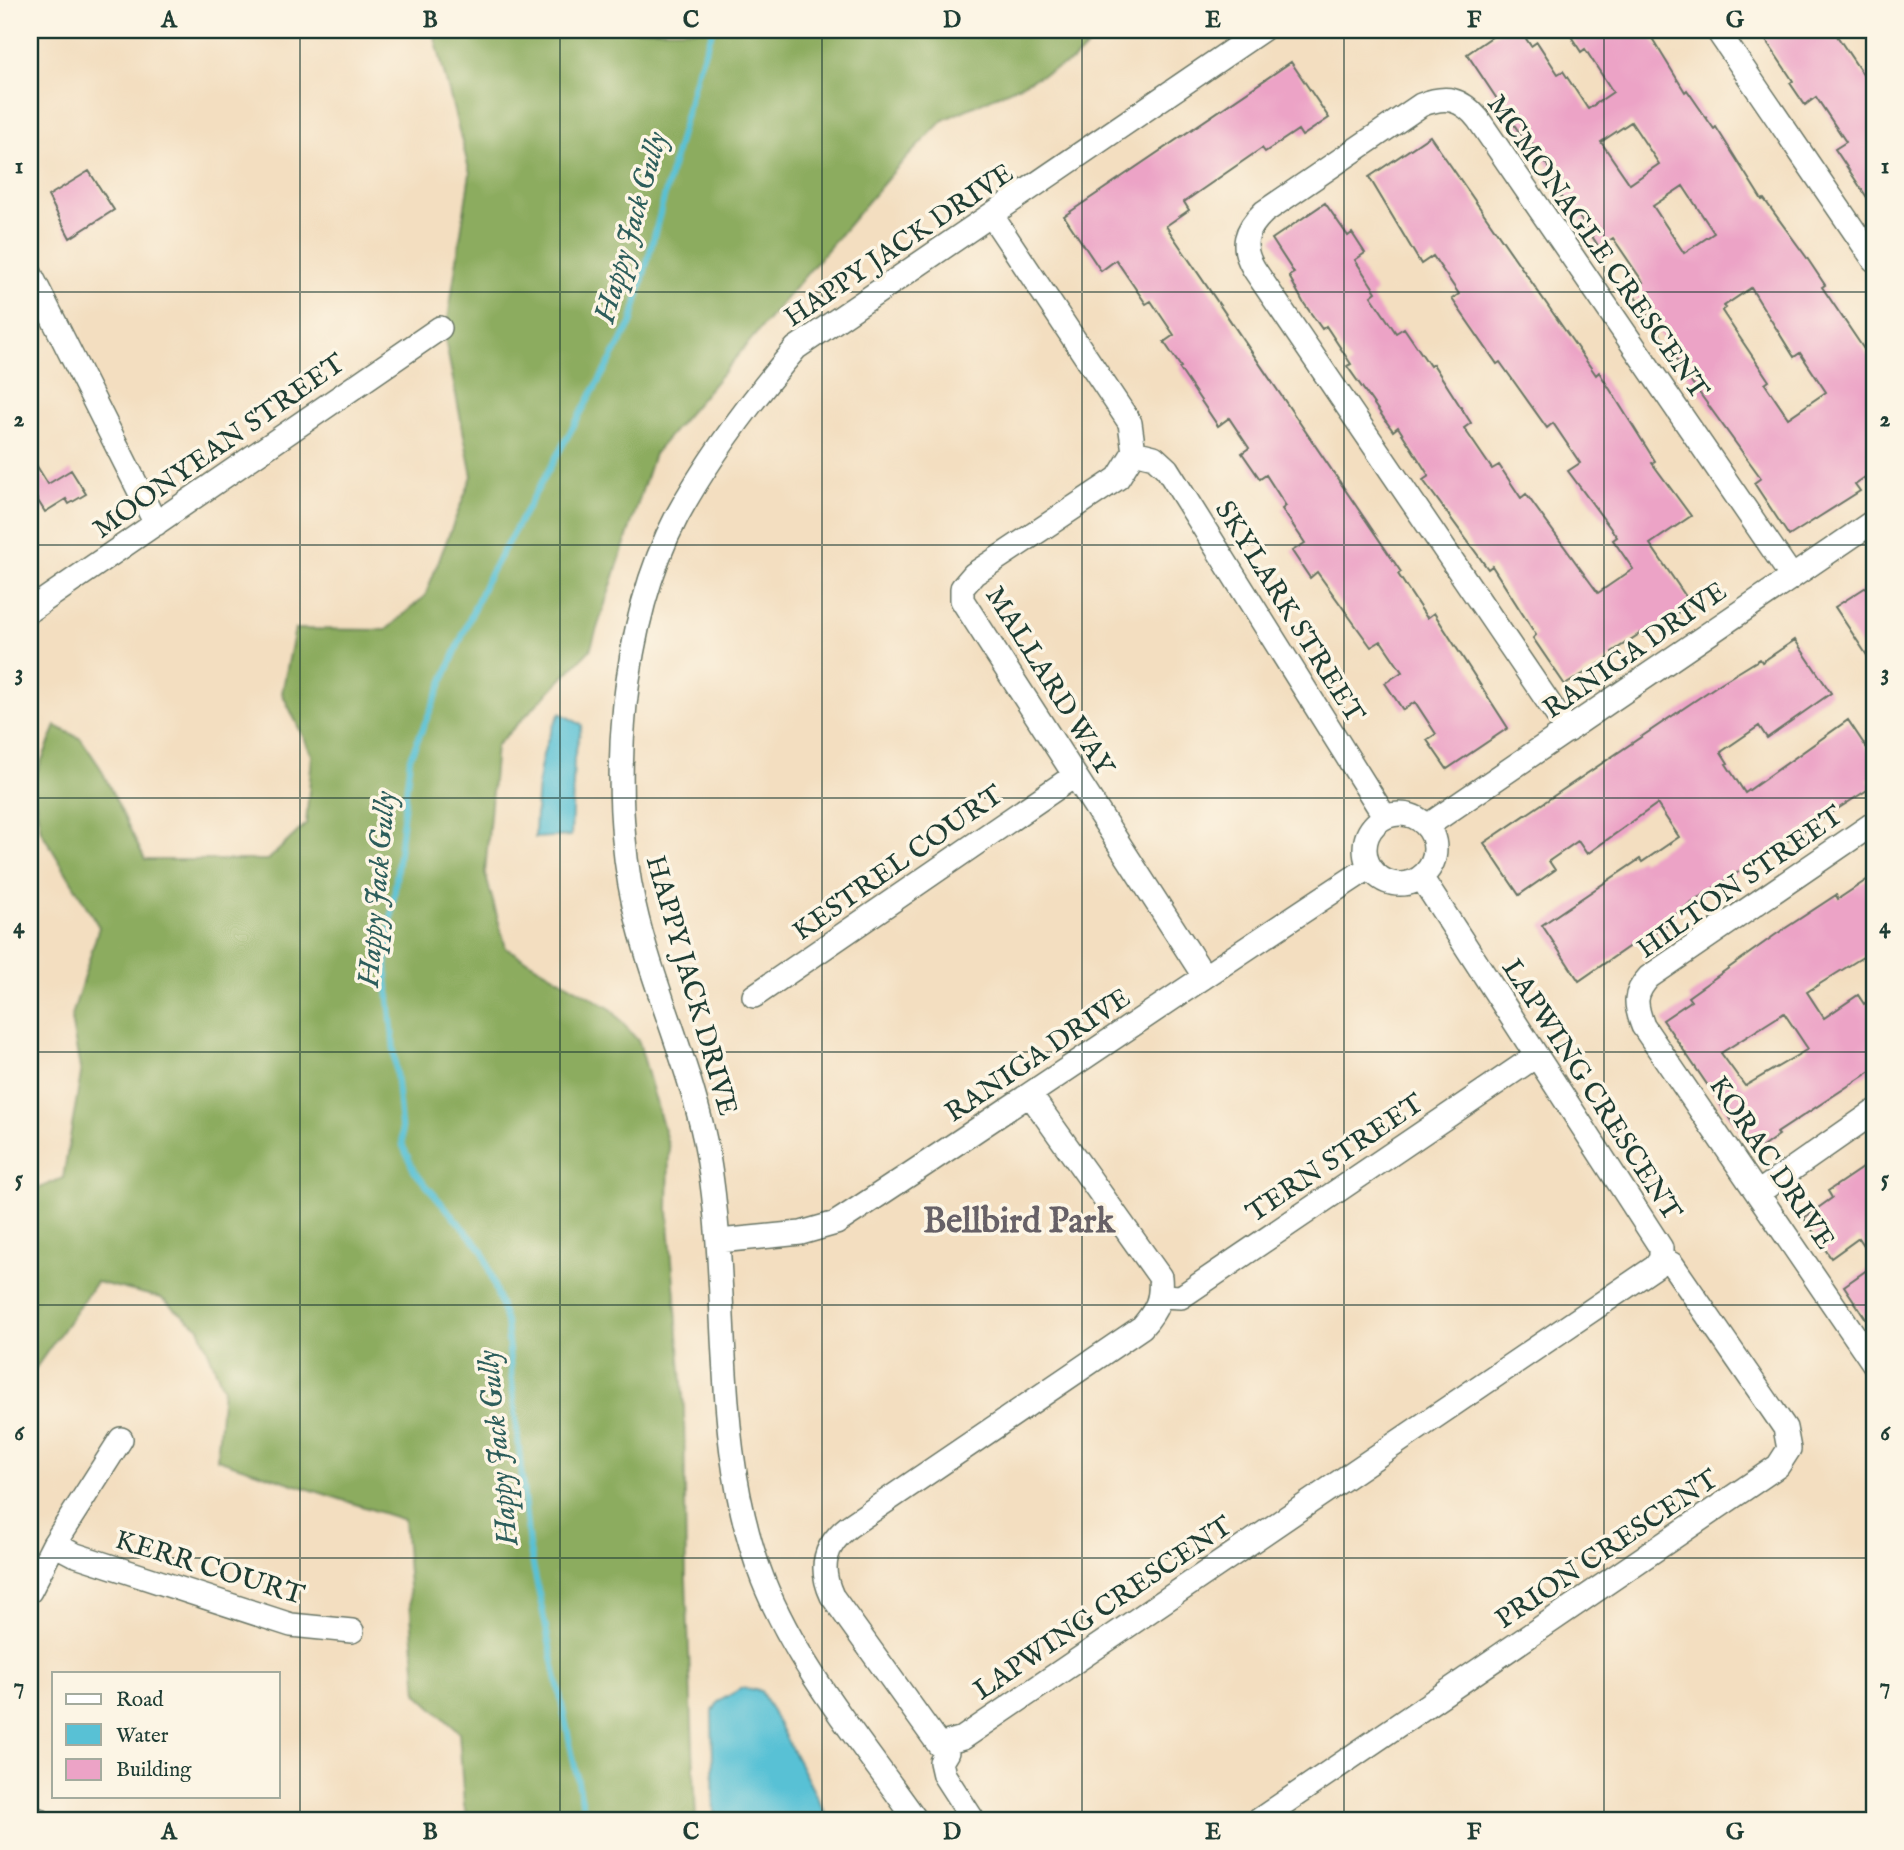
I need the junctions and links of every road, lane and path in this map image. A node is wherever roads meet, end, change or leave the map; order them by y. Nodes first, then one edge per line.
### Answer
1 (1262, 30) edge
2 (1717, 30) edge
3 (992, 216) junction
4 (1874, 260) edge
5 (30, 273) edge
6 (440, 328) dead end
7 (1134, 452) junction
8 (1874, 521) edge
9 (156, 524) junction
10 (1792, 577) junction
11 (30, 610) edge
12 (1568, 731) junction
13 (1074, 776) junction
14 (1385, 817) junction
15 (1874, 823) edge
16 (1427, 826) junction
17 (1370, 867) junction
18 (1421, 877) junction
19 (1204, 976) junction
20 (1638, 989) joint
21 (754, 996) dead end
22 (1536, 1056) junction
23 (1031, 1096) junction
24 (1874, 1112) edge
25 (1758, 1193) junction
26 (719, 1241) junction
27 (1661, 1259) junction
28 (1162, 1296) junction
29 (1874, 1364) edge
30 (121, 1439) dead end
31 (54, 1544) junction
32 (30, 1591) edge
33 (352, 1631) dead end
34 (947, 1745) junction
35 (30, 1817) edge
36 (39, 1820) edge
37 (916, 1820) edge
38 (973, 1820) edge
39 (1259, 1820) edge

1 - 3 street, HAPPY JACK DRIVE
2 - 4 street
3 - 7 street
3 - 26 street, HAPPY JACK DRIVE
5 - 9 street
6 - 9 street, MOONYEAN STREET
7 - 13 street, MALLARD WAY
7 - 14 street, SKYLARK STREET
8 - 10 street, RANIGA DRIVE
9 - 11 street, MOONYEAN STREET
10 - 12 street, RANIGA DRIVE
10 - 12 street, MCMONAGLE CRESCENT
12 - 16 street, RANIGA DRIVE
13 - 19 street, MALLARD WAY
13 - 21 street, KESTREL COURT
14 - 16 street
14 - 17 street
15 - 20 street, HILTON STREET
16 - 18 street
17 - 18 street
17 - 19 street, RANIGA DRIVE
18 - 22 street, LAPWING CRESCENT
19 - 23 street, RANIGA DRIVE
20 - 25 street, KORAC DRIVE
22 - 27 street, LAPWING CRESCENT
22 - 28 street, TERN STREET
23 - 26 street, RANIGA DRIVE
23 - 28 street
24 - 25 street
25 - 29 street, KORAC DRIVE
26 - 37 street, HAPPY JACK DRIVE
27 - 34 street, LAPWING CRESCENT
27 - 39 street, PRION CRESCENT
28 - 34 street
30 - 31 street
31 - 32 street
31 - 33 street, KERR COURT
34 - 38 street
35 - 36 street

